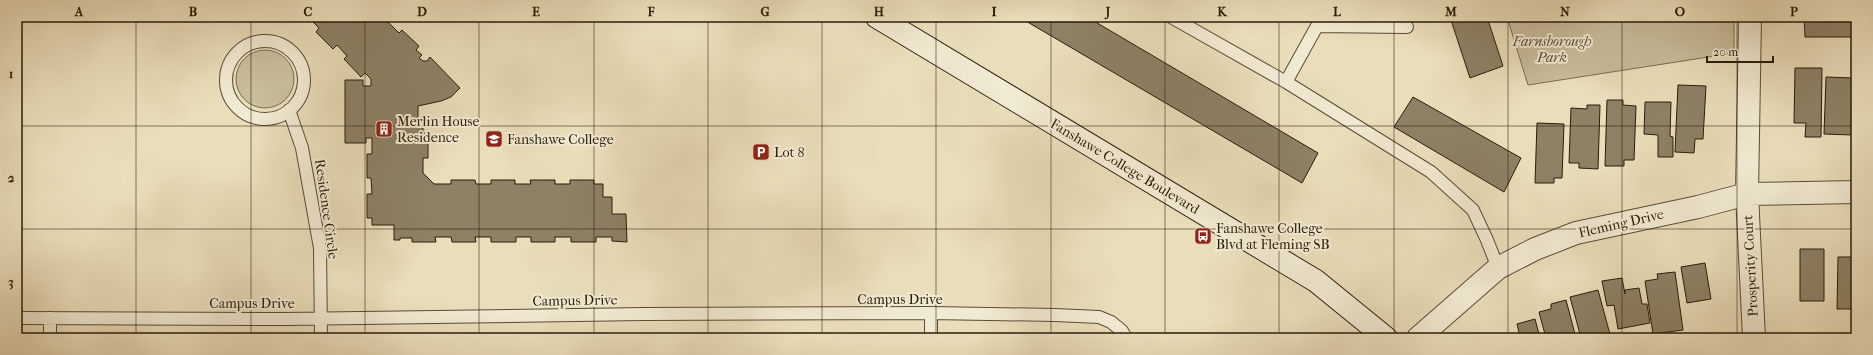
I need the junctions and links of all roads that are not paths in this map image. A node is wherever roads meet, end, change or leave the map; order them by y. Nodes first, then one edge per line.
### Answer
1 (877, 17) edge
2 (1171, 17) edge
3 (1750, 17) edge
4 (1406, 26) dead end
5 (1286, 82) junction
6 (289, 110) junction
7 (1856, 192) edge
8 (1747, 194) junction
9 (1498, 268) junction
10 (931, 313) junction
11 (17, 318) edge
12 (50, 318) junction
13 (321, 318) junction
14 (50, 338) edge
15 (321, 338) edge
16 (931, 338) edge
17 (1126, 338) edge
18 (1386, 338) edge
19 (1418, 338) edge
20 (1754, 338) edge

1 - 18 street, Fanshawe College Boulevard
2 - 5 lane
3 - 8 street, Prosperity Court
4 - 5 lane
5 - 9 lane
6 - 6 lane
6 - 13 lane, Residence Circle
7 - 8 street, Fleming Drive
8 - 9 street, Fleming Drive
8 - 20 street, Prosperity Court
9 - 19 street, Fleming Drive
10 - 13 lane, Campus Drive
10 - 16 lane
10 - 17 lane, Campus Drive
11 - 12 lane, Campus Drive
12 - 13 lane, Campus Drive
12 - 14 lane
13 - 15 lane, Residence Circle

